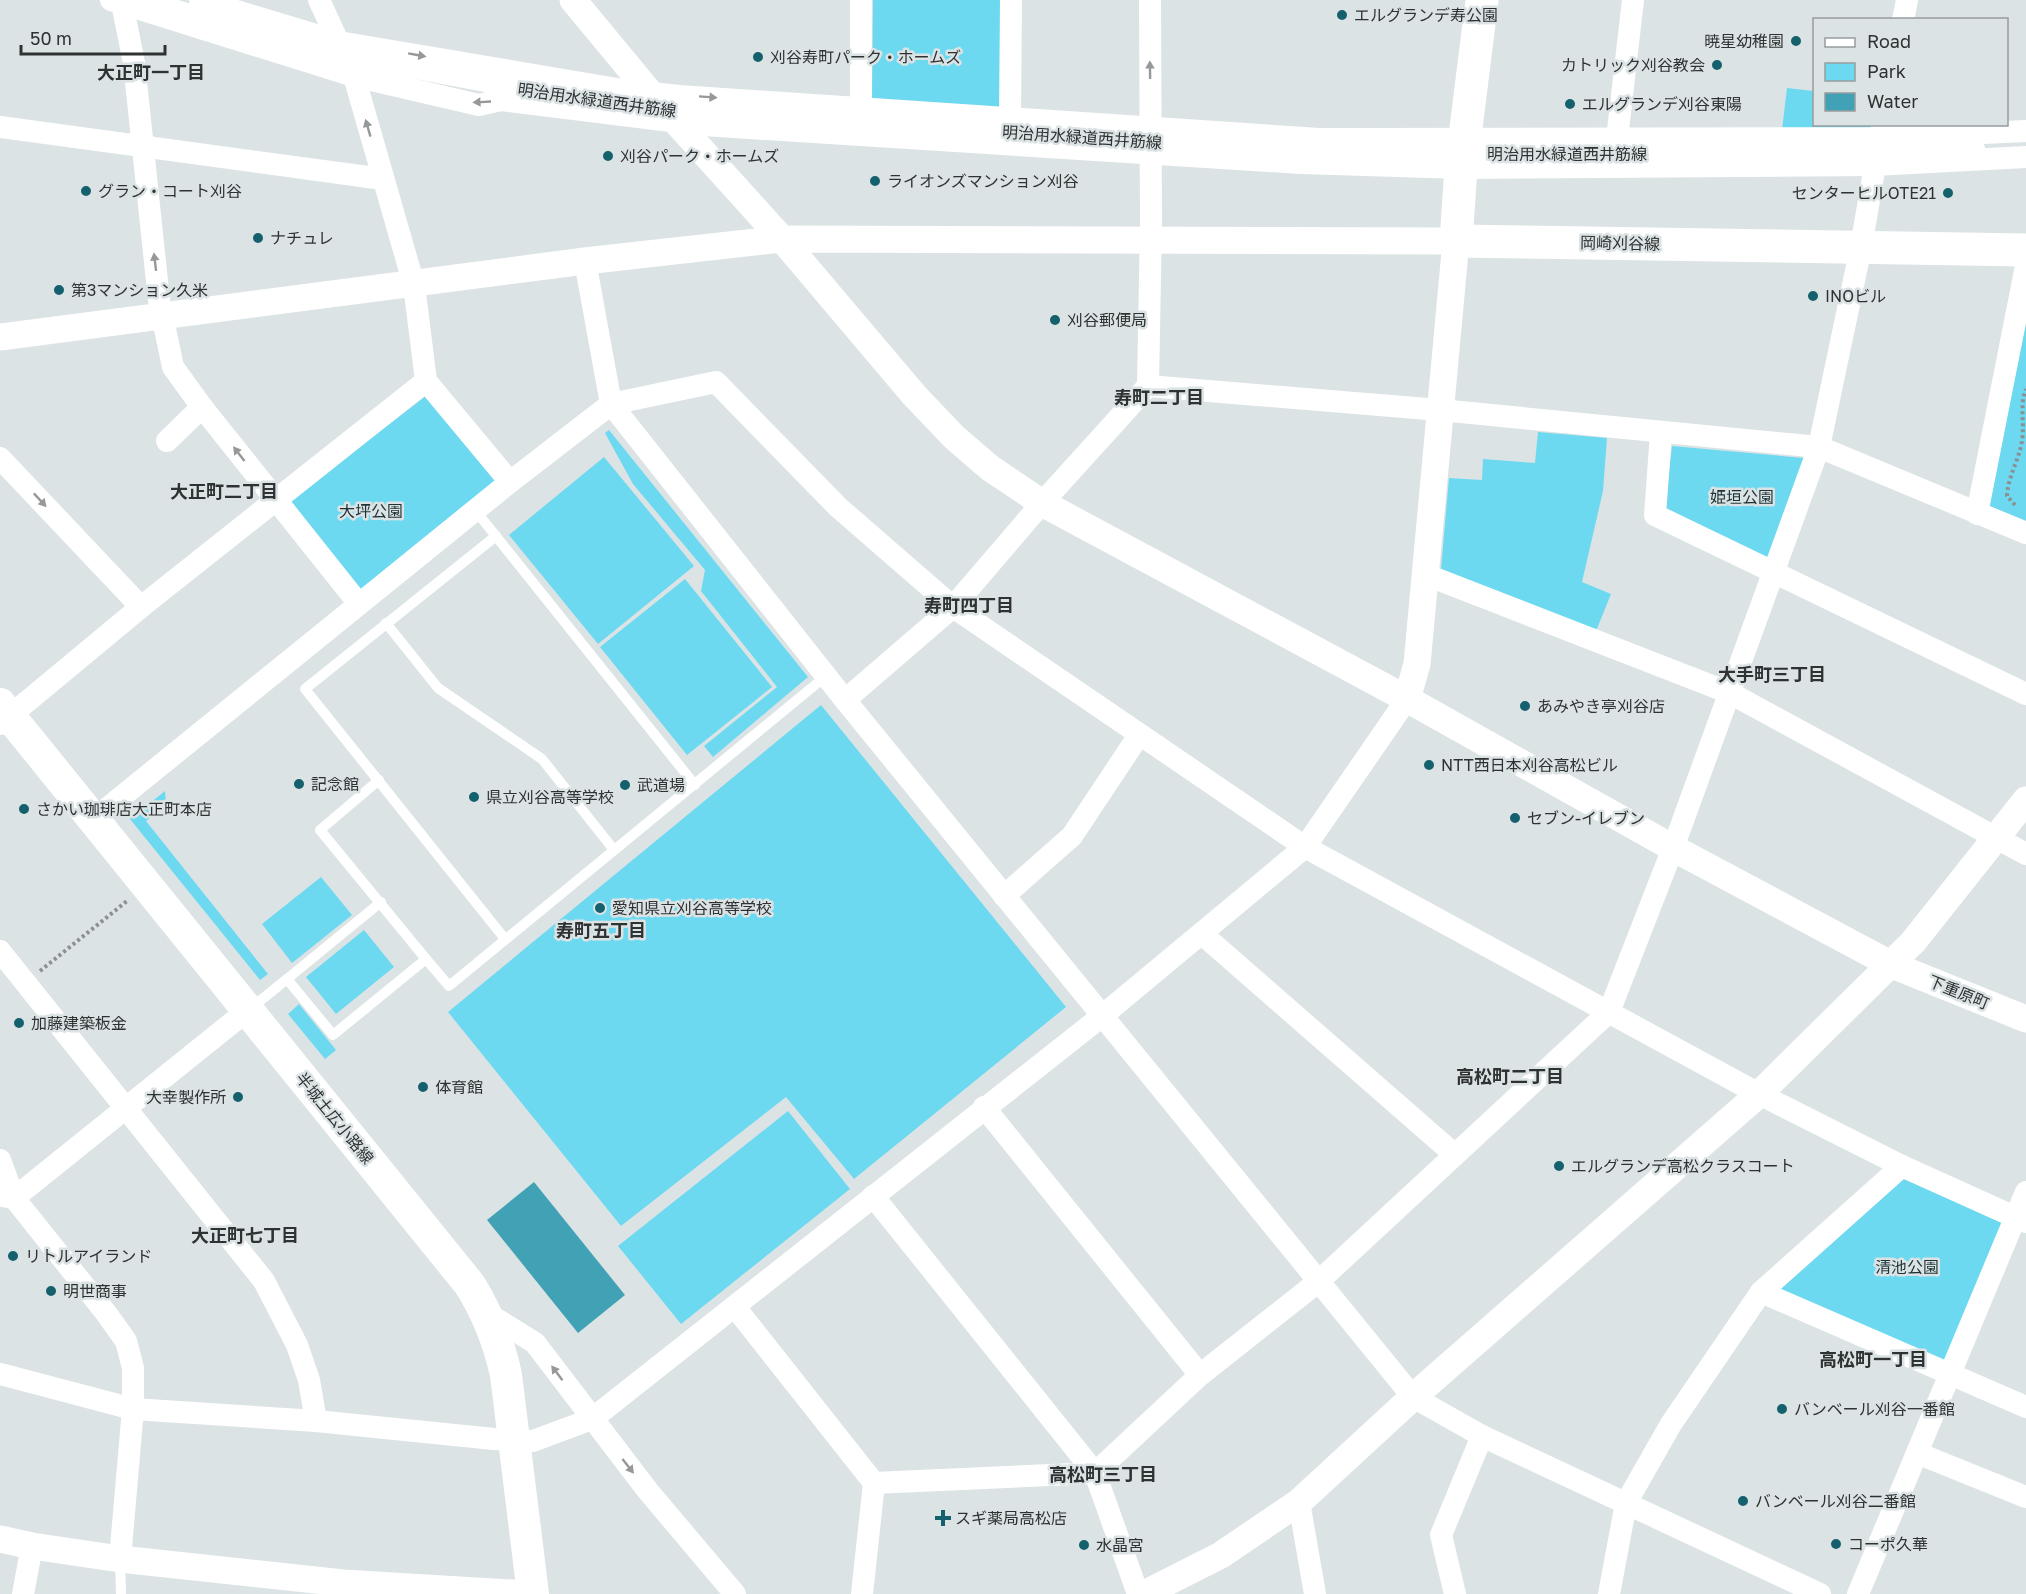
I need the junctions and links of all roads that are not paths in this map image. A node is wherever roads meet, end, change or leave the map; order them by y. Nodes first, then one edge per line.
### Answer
1 (150, 0) edge
2 (200, 0) edge
3 (319, 0) edge
4 (573, 0) edge
5 (861, 0) edge
6 (1011, 0) edge
7 (1150, 0) edge
8 (1482, 0) edge
9 (1633, 0) edge
10 (1906, 0) edge
11 (117, 2) edge
12 (1903, 18) edge
13 (346, 59) junction
14 (861, 107) junction
15 (665, 108) junction
16 (1010, 117) junction
17 (0, 127) edge
18 (2026, 131) edge
19 (1617, 139) junction
20 (1150, 141) junction
21 (142, 145) junction
22 (1878, 145) edge
23 (2026, 146) edge
24 (1463, 154) junction
25 (2026, 157) edge
26 (383, 179) junction
27 (782, 239) junction
28 (1150, 240) junction
29 (1456, 240) junction
30 (1861, 247) junction
31 (2026, 250) edge
32 (585, 261) junction
33 (2026, 266) edge
34 (414, 285) junction
35 (162, 317) junction
36 (0, 337) edge
37 (426, 381) junction
38 (1148, 386) junction
39 (611, 404) junction
40 (202, 407) junction
41 (1440, 410) junction
42 (1661, 433) junction
43 (167, 441) dead end
44 (1819, 447) junction
45 (0, 458) edge
46 (510, 482) junction
47 (275, 500) junction
48 (1042, 503) junction
49 (475, 510) junction
50 (1977, 514) junction
51 (2026, 533) edge
52 (496, 536) junction
53 (1773, 571) junction
54 (1424, 574) junction
55 (359, 604) junction
56 (141, 607) junction
57 (953, 607) junction
58 (386, 623) junction
59 (826, 676) junction
60 (1730, 693) junction
61 (2026, 694) edge
62 (1407, 699) junction
63 (845, 700) junction
64 (3, 714) edge
65 (1139, 735) junction
66 (379, 780) junction
67 (695, 785) junction
68 (2026, 800) edge
69 (94, 819) junction
70 (1995, 838) junction
71 (1305, 847) junction
72 (1673, 848) junction
73 (614, 850) junction
74 (2026, 854) edge
75 (1004, 896) junction
76 (381, 902) junction
77 (1202, 933) junction
78 (505, 939) junction
79 (2, 957) edge
80 (426, 959) junction
81 (1892, 965) junction
82 (287, 979) junction
83 (248, 1010) junction
84 (1609, 1012) junction
85 (1102, 1016) junction
86 (2026, 1019) edge
87 (1759, 1094) junction
88 (128, 1107) junction
89 (984, 1107) junction
90 (1454, 1154) junction
91 (0, 1160) edge
92 (1902, 1166) junction
93 (2026, 1192) edge
94 (7, 1197) edge
95 (873, 1197) junction
96 (2021, 1220) edge
97 (1319, 1281) junction
98 (1761, 1292) junction
99 (735, 1307) junction
100 (487, 1313) junction
101 (0, 1374) edge
102 (1200, 1375) junction
103 (1950, 1375) junction
104 (1413, 1397) junction
105 (2026, 1407) edge
106 (133, 1409) junction
107 (592, 1419) junction
108 (316, 1421) junction
109 (1482, 1436) junction
110 (516, 1440) junction
111 (1917, 1453) junction
112 (1095, 1473) junction
113 (874, 1483) junction
114 (2026, 1497) edge
115 (1299, 1502) junction
116 (1626, 1503) junction
117 (0, 1539) edge
118 (32, 1546) junction
119 (120, 1559) junction
120 (23, 1594) edge
121 (121, 1594) edge
122 (528, 1594) edge
123 (533, 1594) edge
124 (735, 1594) edge
125 (862, 1594) edge
126 (1138, 1594) edge
127 (1144, 1594) edge
128 (1315, 1594) edge
129 (1455, 1594) edge
130 (1609, 1594) edge
131 (1821, 1594) edge
132 (1858, 1594) edge

1 - 13 street
2 - 13 street
3 - 13 street
4 - 15 street, 下重原町
5 - 14 street
6 - 16 street
20 -> 7 street
8 - 24 main road
9 - 19 street
10 - 12 street
11 - 13 street
11 - 21 street
13 - 15 street
15 -> 13 street
26 -> 13 street
15 -> 14 street
14 - 16 street
15 - 20 street
15 - 27 street, 下重原町
16 - 20 street
17 - 21 street
18 - 22 street
19 - 22 street
19 - 24 street
20 - 24 street
20 - 28 street
21 - 26 street
35 -> 21 street
22 - 23 street
22 - 24 street
22 - 25 street
22 - 30 street
24 - 29 main road
26 - 34 street
27 - 28 street
27 - 32 street
27 - 48 street, 下重原町
28 - 29 street
28 - 38 street
29 - 30 main road, 岡崎刈谷線
29 - 41 street
30 - 31 main road, 岡崎刈谷線
30 - 44 street
32 - 34 street
32 - 39 street
33 - 50 street
34 - 35 street
34 - 37 street
35 - 36 street
35 - 40 street
37 - 46 street
37 - 47 street
38 - 41 street
38 - 48 street
39 - 46 street
39 - 57 street
39 - 59 street
40 - 43 street
47 -> 40 street
41 - 42 street
41 - 54 street
42 - 44 street
42 - 53 street
44 - 50 street
44 - 53 street
45 -> 56 street
46 - 49 street
47 - 55 street
47 - 56 street
48 - 57 street
48 - 62 street, 下重原町
49 - 52 lane
49 - 55 street
50 - 51 street
52 - 58 lane
52 - 67 lane
53 - 60 street
53 - 61 street
54 - 60 street
54 - 62 street
55 - 69 street
56 - 64 street
57 - 63 street
57 - 65 street
58 - 66 lane
58 - 73 lane
59 - 63 street
59 - 67 lane
60 - 70 street
60 - 72 street
62 - 71 street
62 - 72 street, 下重原町
63 - 75 street
64 - 69 main road, 半城土広小路線
65 - 71 street
65 - 75 street
66 - 76 lane
66 - 78 lane
67 - 73 lane
68 - 70 street
69 - 83 main road, 半城土広小路線
70 - 74 street
70 - 81 street
71 - 77 street
71 - 84 street
72 - 81 street, 下重原町
72 - 84 street
73 - 78 lane
75 - 85 street
76 - 80 lane
76 - 82 lane
77 - 85 street
77 - 90 street
78 - 80 lane
79 - 88 street
80 - 82 lane
81 - 86 street, 下重原町
81 - 87 street
82 - 83 lane
83 - 88 street
83 - 100 main road, 半城土広小路線
84 - 87 street
84 - 90 street
85 - 89 street
85 - 97 street
87 - 92 street
87 - 104 street
88 - 94 street
88 - 108 street
89 - 95 street
89 - 102 street
90 - 97 street
91 - 94 street
92 - 96 street
92 - 98 street
93 - 96 street
94 - 106 street
95 - 99 street
95 - 112 street
96 - 103 street
97 - 102 street
97 - 104 street
98 - 103 street
98 - 116 street
99 - 107 street
99 - 113 street
107 -> 100 street
100 - 110 main road, 半城土広小路線
101 - 106 street
102 - 112 street
103 - 105 street
103 - 111 street
104 - 109 street
104 - 115 street
106 - 108 street
106 - 119 street
107 - 110 street
107 -> 124 street
108 - 110 street
109 - 116 street
109 - 129 street
110 - 123 main road, 半城土広小路線
111 - 114 street
111 - 132 street
112 - 113 street
112 - 126 street
113 - 125 street
115 - 127 street
115 - 128 street
116 - 130 street
116 - 131 street
117 - 118 street
118 - 119 street
118 - 120 street
119 - 121 lane
119 - 122 street

